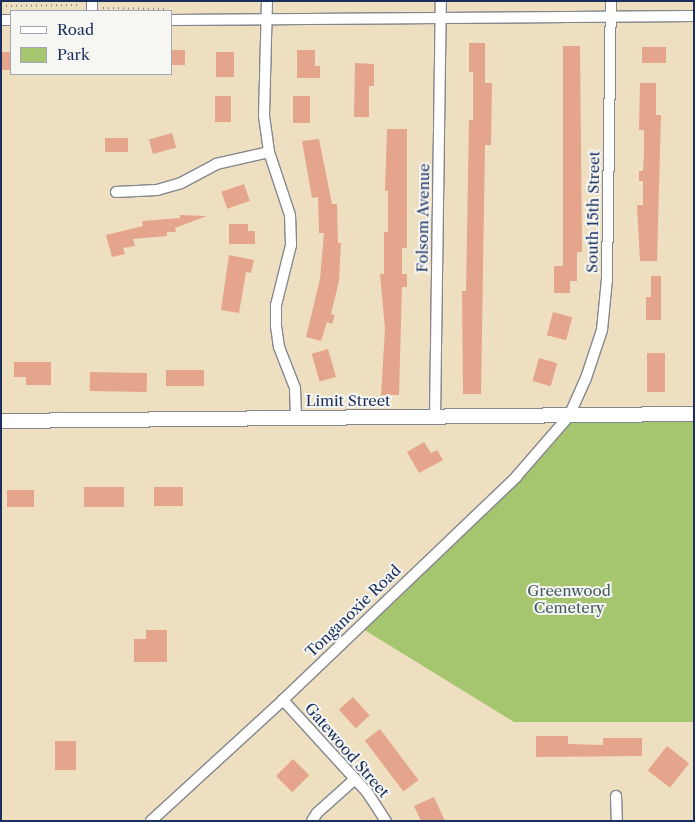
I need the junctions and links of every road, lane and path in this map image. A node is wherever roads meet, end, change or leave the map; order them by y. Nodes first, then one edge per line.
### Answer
1 (267, 1) edge
2 (441, 1) edge
3 (611, 1) edge
4 (694, 16) edge
5 (611, 17) junction
6 (267, 19) junction
7 (441, 19) junction
8 (172, 20) edge
9 (269, 152) junction
10 (116, 192) dead end
11 (694, 414) edge
12 (568, 416) junction
13 (296, 418) junction
14 (435, 418) junction
15 (1, 421) edge
16 (283, 700) junction
17 (356, 779) junction
18 (616, 796) dead end
19 (151, 821) edge
20 (312, 821) edge
21 (386, 821) edge
22 (617, 821) edge

1 - 6 street
2 - 7 street, Folsom Avenue
3 - 5 street, South 15th Street
4 - 5 street
5 - 7 street
5 - 12 street, South 15th Street
6 - 7 street
6 - 8 street
6 - 9 street
7 - 14 street, Folsom Avenue
9 - 10 street
9 - 13 street
11 - 12 street, Limit Street
12 - 14 street, Limit Street
12 - 16 street, Tonganoxie Road
13 - 14 street, Limit Street
13 - 15 street, Limit Street
16 - 17 street, Gatewood Street
16 - 19 street, Tonganoxie Road
17 - 20 street
17 - 21 street, Gatewood Street
18 - 22 street

